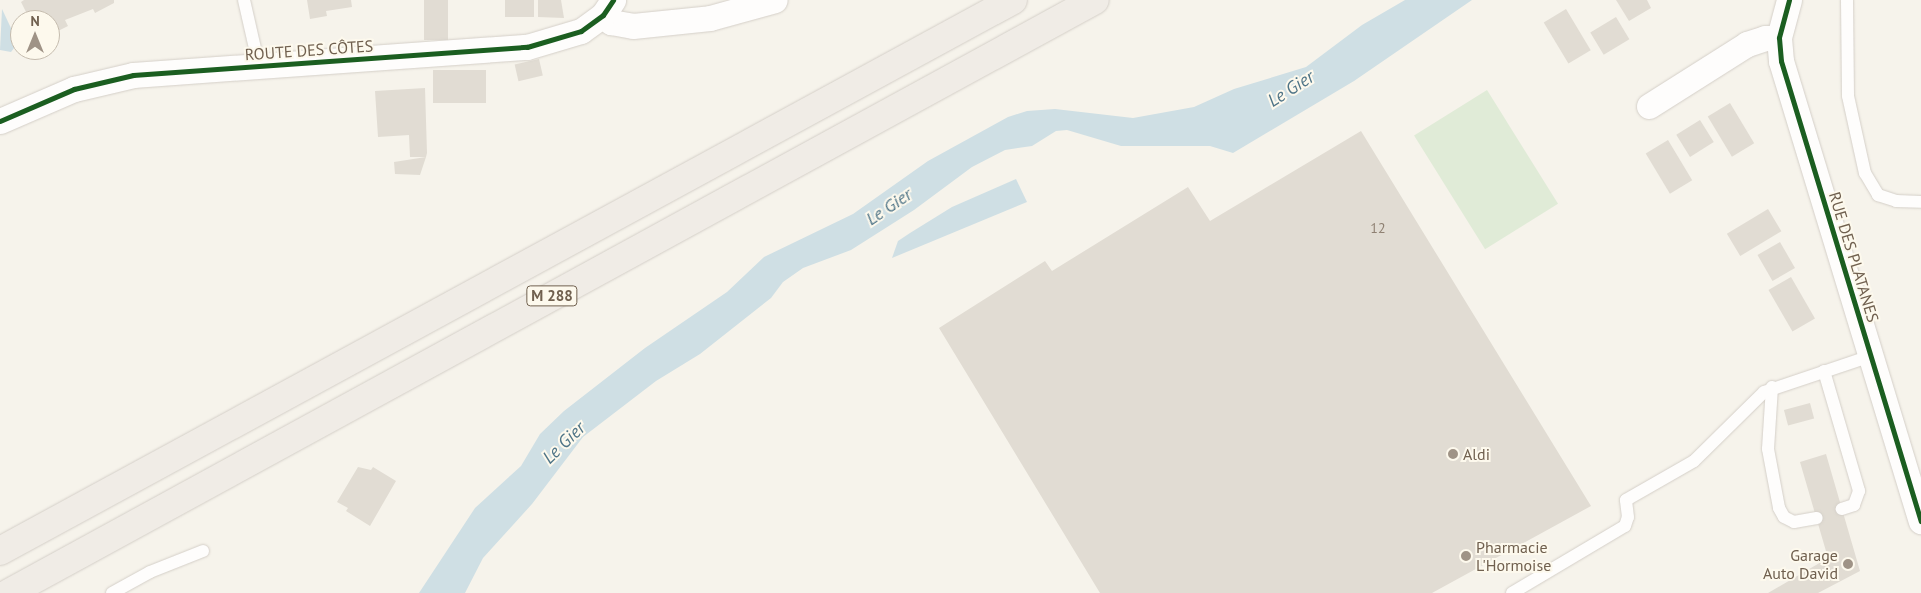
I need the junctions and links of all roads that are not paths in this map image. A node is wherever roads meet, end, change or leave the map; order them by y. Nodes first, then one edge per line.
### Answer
1 (244, 0) edge
2 (775, 0) edge
3 (1013, 0) edge
4 (1094, 0) edge
5 (1789, 0) edge
6 (1847, 0) edge
7 (608, 7) edge
8 (1779, 38) junction
9 (259, 66) junction
10 (1649, 106) dead end
11 (0, 121) edge
12 (1921, 202) edge
13 (1871, 356) junction
14 (1824, 371) junction
15 (1772, 388) junction
16 (1842, 510) dead end
17 (1817, 518) dead end
18 (1921, 521) edge
19 (0, 551) edge
20 (203, 551) dead end
21 (9, 593) edge
22 (112, 593) edge
23 (1512, 593) edge

1 - 9 lane
2 - 7 street
3 - 19 highway, M 288
4 - 21 highway, M 288
5 - 8 street, RUE DES PLATANES
6 - 12 lane
7 - 9 street, ROUTE DES CÔTES
8 - 10 street
8 - 13 street, RUE DES PLATANES
9 - 11 street, ROUTE DES CÔTES
13 - 14 lane
13 - 18 street, RUE DES PLATANES
14 - 15 lane
14 - 16 lane
15 - 17 lane
15 - 23 lane
20 - 22 lane

